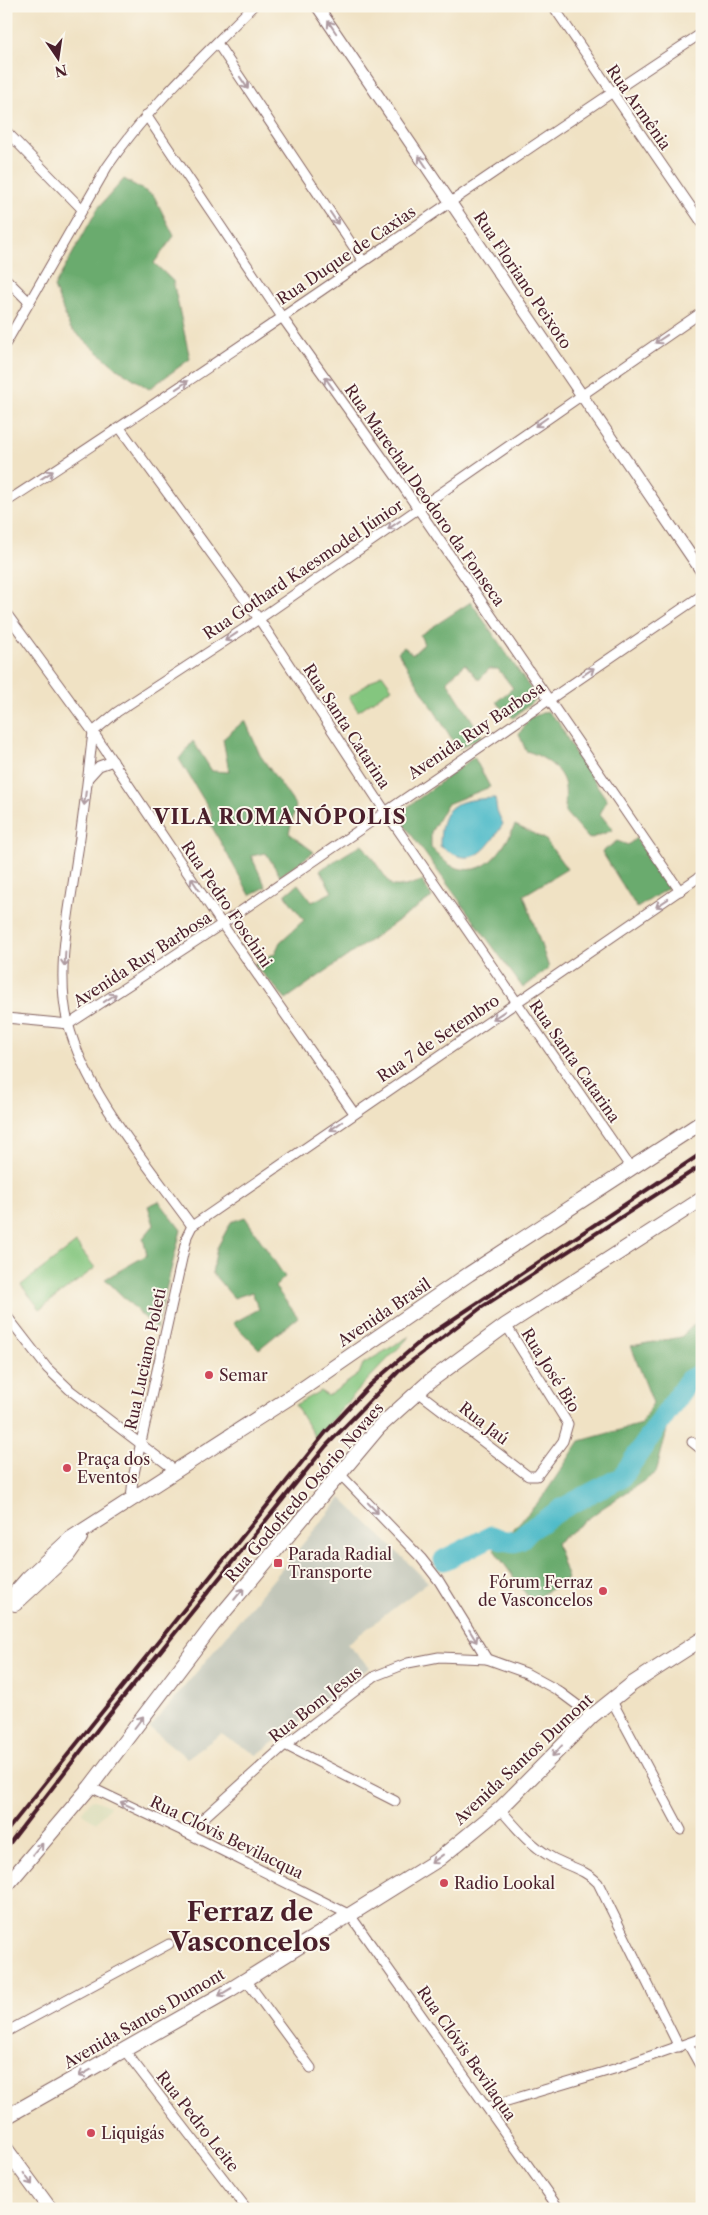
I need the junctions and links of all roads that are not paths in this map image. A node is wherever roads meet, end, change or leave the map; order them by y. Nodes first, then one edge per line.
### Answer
1 (253, 6) edge
2 (318, 6) edge
3 (553, 6) edge
4 (702, 33) edge
5 (217, 43) junction
6 (611, 93) junction
7 (146, 115) junction
8 (6, 131) edge
9 (450, 202) junction
10 (82, 209) junction
11 (702, 223) edge
12 (363, 261) junction
13 (6, 279) edge
14 (29, 302) junction
15 (702, 312) edge
16 (282, 317) junction
17 (6, 342) edge
18 (581, 394) junction
19 (120, 428) junction
20 (6, 502) edge
21 (417, 509) junction
22 (702, 572) edge
23 (702, 595) edge
24 (6, 614) edge
25 (259, 619) junction
26 (547, 700) junction
27 (93, 732) junction
28 (113, 760) junction
29 (88, 778) junction
30 (385, 811) junction
31 (702, 875) edge
32 (680, 891) junction
33 (222, 924) junction
34 (516, 1003) junction
35 (6, 1018) edge
36 (68, 1024) junction
37 (354, 1113) junction
38 (702, 1122) edge
39 (631, 1168) junction
40 (702, 1199) edge
41 (192, 1226) junction
42 (6, 1315) edge
43 (506, 1325) junction
44 (418, 1392) junction
45 (692, 1442) dead end
46 (142, 1444) junction
47 (702, 1450) edge
48 (176, 1470) junction
49 (339, 1473) junction
50 (531, 1478) joint
51 (131, 1500) junction
52 (86, 1531) junction
53 (6, 1603) edge
54 (6, 1611) edge
55 (702, 1639) edge
56 (487, 1659) junction
57 (612, 1701) junction
58 (592, 1716) junction
59 (285, 1745) junction
60 (90, 1787) junction
61 (396, 1801) dead end
62 (500, 1809) junction
63 (681, 1830) dead end
64 (188, 1833) junction
65 (6, 1886) edge
66 (350, 1914) junction
67 (169, 1944) dead end
68 (246, 1980) junction
69 (6, 2032) edge
70 (702, 2038) edge
71 (688, 2044) junction
72 (679, 2047) junction
73 (124, 2051) junction
74 (311, 2068) dead end
75 (702, 2069) edge
76 (487, 2107) junction
77 (6, 2117) edge
78 (6, 2149) edge
79 (50, 2209) edge
80 (247, 2209) edge
81 (559, 2209) edge

1 - 5 street
9 -> 2 street, Rua Floriano Peixoto
3 - 6 street, Rua Armênia
4 - 6 street, Rua Duque de Caxias
5 - 7 street
5 -> 12 street
6 - 9 street, Rua Duque de Caxias
6 - 11 street, Rua Armênia
7 - 10 street
7 - 16 street, Rua Marechal Deodoro da Fonseca
8 - 10 street
9 - 12 street, Rua Duque de Caxias
9 - 18 street, Rua Floriano Peixoto
10 - 14 street
12 - 16 street, Rua Duque de Caxias
13 - 14 street
14 - 17 street
15 -> 18 street, Rua Gothard Kaesmodel Júnior
19 -> 16 street, Rua Duque de Caxias
21 -> 16 street, Rua Marechal Deodoro da Fonseca
18 -> 21 street, Rua Gothard Kaesmodel Júnior
18 - 22 street, Rua Floriano Peixoto
20 -> 19 street, Rua Duque de Caxias
19 - 25 street, Rua Santa Catarina
21 -> 25 street, Rua Gothard Kaesmodel Júnior
21 - 26 street, Rua Marechal Deodoro da Fonseca
26 -> 23 street, Avenida Ruy Barbosa
24 - 27 street, Rua Pedro Foschini
25 -> 27 street, Rua Gothard Kaesmodel Júnior
25 - 30 street, Rua Santa Catarina
26 - 30 street, Avenida Ruy Barbosa
26 - 32 street, Rua Marechal Deodoro da Fonseca
27 - 28 street, Rua Pedro Foschini
27 - 29 street
28 - 29 street
33 -> 28 street, Rua Pedro Foschini
29 -> 36 street
30 - 33 street, Avenida Ruy Barbosa
30 - 34 street, Rua Santa Catarina
31 - 32 street, Rua 7 de Setembro
32 -> 34 street, Rua 7 de Setembro
36 -> 33 street, Avenida Ruy Barbosa
33 - 37 street, Rua Pedro Foschini
34 -> 37 street, Rua 7 de Setembro
34 - 39 street, Rua Santa Catarina
35 - 36 street
36 - 41 street
37 -> 41 street, Rua 7 de Setembro
38 - 39 main road, Avenida Brasil
39 - 48 main road, Avenida Brasil
40 - 43 main road, Rua Godofredo Osório Novaes
41 - 46 street, Rua Luciano Poleti
42 - 46 street
43 - 44 main road, Rua Godofredo Osório Novaes
43 - 50 street, Rua José Bio
44 - 49 main road, Rua Godofredo Osório Novaes
44 - 50 street, Rua Jaú
45 - 47 street
46 - 48 street
46 - 51 street, Rua Luciano Poleti
48 - 51 main road, Avenida Brasil
49 -> 56 street
60 -> 49 main road, Rua Godofredo Osório Novaes
51 - 52 main road, Avenida Brasil
52 - 53 main road, Avenida Brasil
52 - 54 main road, Avenida Brasil
55 - 57 main road, Avenida Santos Dumont
56 - 58 street, Rua Bom Jesus
56 - 59 street, Rua Bom Jesus
57 - 58 main road, Avenida Santos Dumont
57 - 63 street
58 -> 62 main road, Avenida Santos Dumont
59 - 61 street
59 - 64 street, Rua Bom Jesus
64 -> 60 street, Rua Clóvis Bevilacqua
65 -> 60 main road, Rua Godofredo Osório Novaes
62 -> 66 main road, Avenida Santos Dumont
62 - 72 street
64 - 66 street, Rua Clóvis Bevilacqua
66 - 68 main road, Avenida Santos Dumont
66 - 76 street, Rua Clóvis Bevilaqua
67 - 69 street
68 -> 73 main road, Avenida Santos Dumont
68 - 74 street
70 - 71 street
71 - 72 street
71 - 75 street
72 - 76 street
73 -> 77 main road, Avenida Santos Dumont
73 - 80 street, Rua Pedro Leite
76 - 81 street, Rua Clóvis Bevilaqua
78 -> 79 main road

